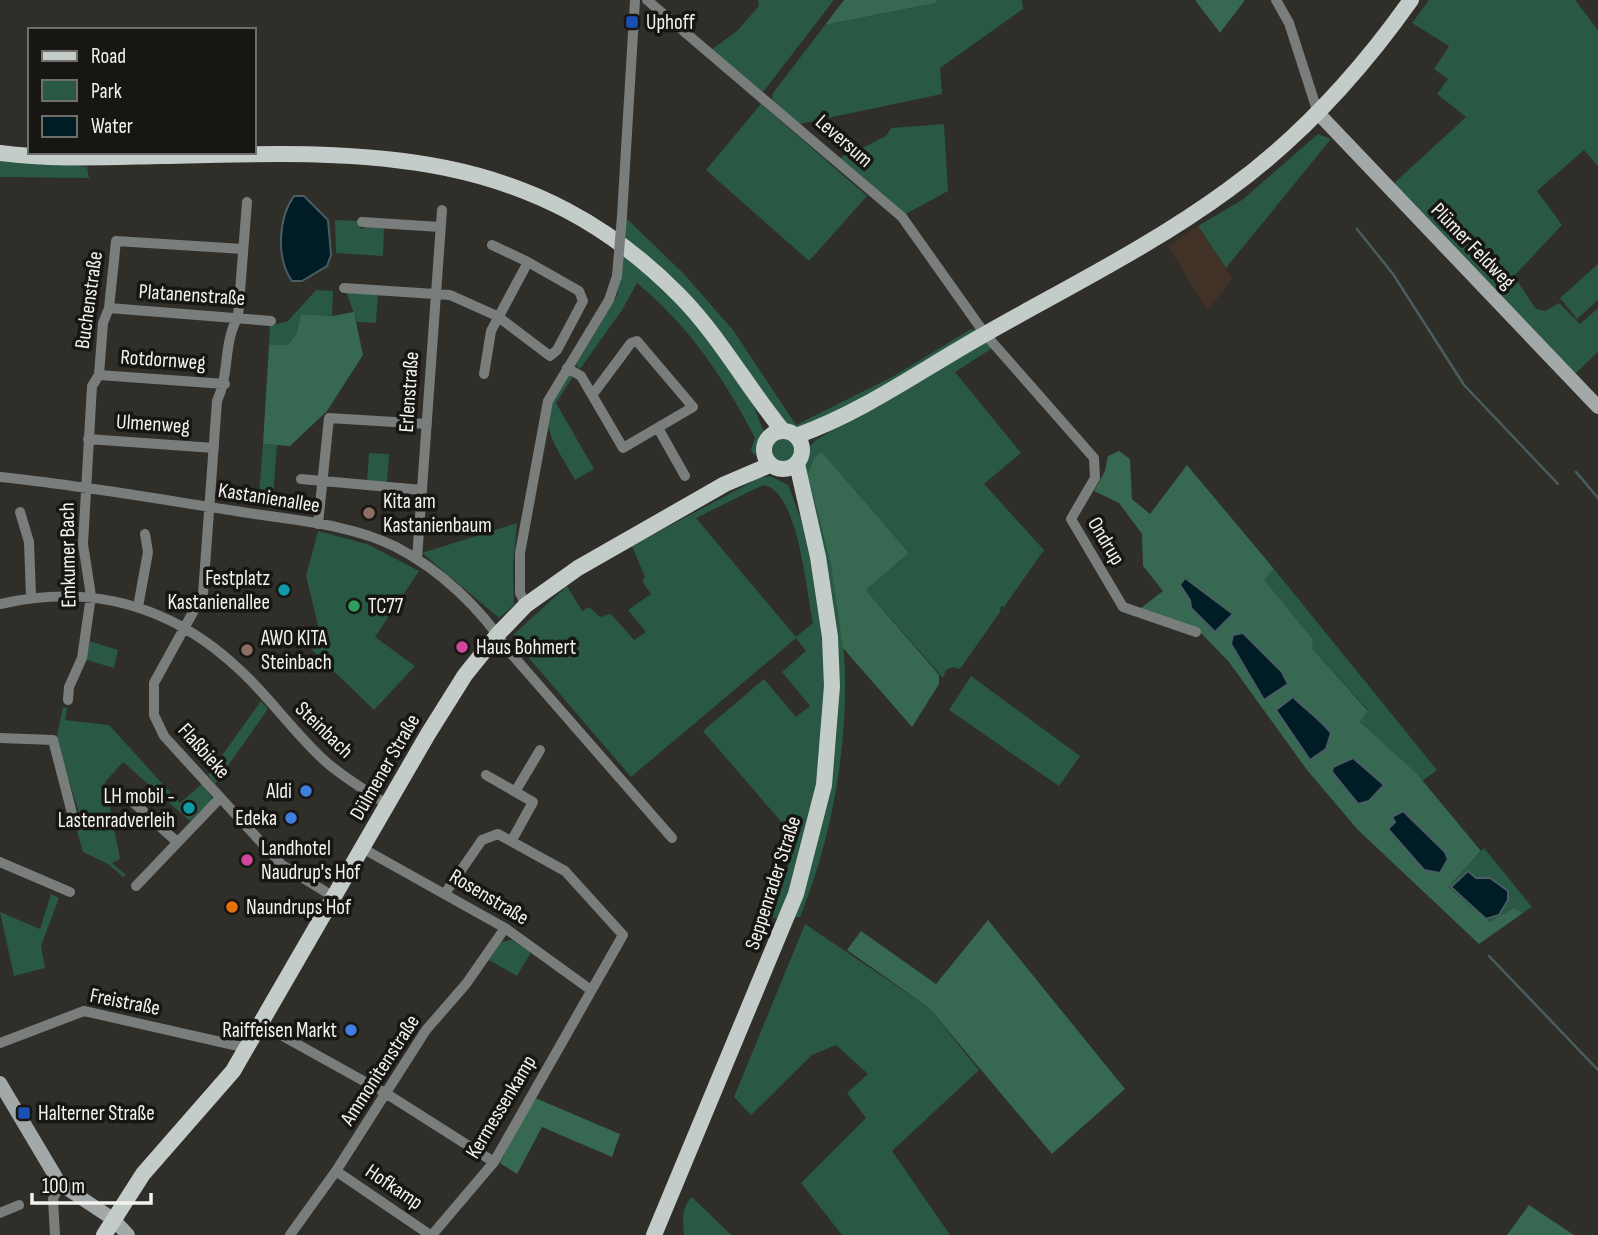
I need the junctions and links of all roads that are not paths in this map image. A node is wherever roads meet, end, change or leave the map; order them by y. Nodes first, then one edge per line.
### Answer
1 (1276, 0) edge
2 (1411, 0) edge
3 (649, 2) edge
4 (636, 4) edge
5 (1318, 113) junction
6 (0, 153) edge
7 (247, 202) dead end
8 (442, 210) dead end
9 (362, 222) dead end
10 (440, 227) junction
11 (492, 245) dead end
12 (243, 249) junction
13 (528, 262) junction
14 (344, 288) dead end
15 (435, 293) junction
16 (109, 308) junction
17 (497, 316) junction
18 (239, 317) junction
19 (271, 320) dead end
20 (985, 334) junction
21 (568, 368) junction
22 (484, 374) dead end
23 (99, 375) junction
24 (225, 384) junction
25 (593, 394) junction
26 (1598, 407) edge
27 (427, 424) junction
28 (659, 428) junction
29 (89, 439) junction
30 (214, 448) junction
31 (783, 450) junction
32 (685, 476) dead end
33 (0, 477) edge
34 (301, 479) dead end
35 (325, 482) junction
36 (85, 489) junction
37 (422, 490) junction
38 (211, 508) junction
39 (20, 512) dead end
40 (318, 524) junction
41 (145, 534) dead end
42 (417, 559) junction
43 (91, 596) junction
44 (31, 597) junction
45 (0, 604) edge
46 (526, 605) junction
47 (138, 607) junction
48 (184, 629) junction
49 (1196, 632) dead end
50 (498, 634) junction
51 (68, 700) dead end
52 (0, 738) edge
53 (540, 750) dead end
54 (486, 775) dead end
55 (515, 792) junction
56 (124, 794) dead end
57 (220, 798) junction
58 (386, 804) junction
59 (73, 817) dead end
60 (672, 838) dead end
61 (512, 840) junction
62 (176, 841) junction
63 (362, 848) junction
64 (0, 862) edge
65 (136, 886) dead end
66 (70, 892) dead end
67 (446, 892) junction
68 (334, 897) junction
69 (505, 928) junction
70 (591, 990) junction
71 (261, 1024) junction
72 (0, 1043) edge
73 (243, 1047) junction
74 (0, 1083) edge
75 (387, 1094) junction
76 (494, 1162) junction
77 (336, 1171) junction
78 (60, 1184) junction
79 (19, 1205) dead end
80 (0, 1213) edge
81 (113, 1219) junction
82 (55, 1235) edge
83 (104, 1235) edge
84 (128, 1235) edge
85 (289, 1235) edge
86 (431, 1235) edge
87 (654, 1235) edge

1 - 5 street
2 - 5 main road, Dülmener Straße
3 - 4 street, Leversum
3 - 20 street, Leversum
4 - 21 street, Leversum, bridge
5 - 20 main road, Dülmener Straße
5 - 26 street, Plümer Feldweg
6 - 31 main road
7 - 12 street
8 - 10 street, Erlenstraße
9 - 10 street
10 - 15 street, Erlenstraße
11 - 13 street
12 - 16 street, Buchenstraße
12 - 18 street
13 - 17 street
13 - 17 street
14 - 15 street
15 - 17 street
15 - 27 street, Erlenstraße
16 - 18 street, Platanenstraße
16 - 23 street, Buchenstraße
17 - 22 street
18 - 19 street, Platanenstraße
18 - 24 street
20 - 31 main road, Dülmener Straße
20 - 49 street, Ondrup
21 - 25 street
21 - 46 street, Leversum
23 - 24 street, Rotdornweg
23 - 29 street, Buchenstraße
24 - 30 street
25 - 28 street
25 - 28 street
27 - 35 street
27 - 37 street, Erlenstraße
28 - 32 street
29 - 30 street, Ulmenweg
29 - 36 street, Buchenstraße
30 - 38 street
31 - 46 main road, Dülmener Straße
31 - 87 main road, Seppenrader Straße
33 - 36 street, Kastanienallee
34 - 35 street
35 - 37 street
35 - 40 street
36 - 38 street, Kastanienallee
36 - 43 street, Emkumer Bach
37 - 42 street, Erlenstraße
38 - 40 street, Kastanienallee
38 - 48 street, Flaßbieke
39 - 44 street
40 - 42 street, Kastanienallee
41 - 47 street
42 - 50 street, Kastanienallee
43 - 44 street, Steinbach
43 - 47 street, Steinbach
43 - 51 street, Emkumer Bach
44 - 45 street, Steinbach
46 - 50 main road, Dülmener Straße
47 - 48 street, Steinbach
48 - 57 street, Flaßbieke
48 - 58 street, Steinbach
50 - 58 main road, Dülmener Straße
50 - 60 street, Kastanienallee
52 - 59 street
53 - 55 street
54 - 55 street
55 - 61 street
56 - 62 street
57 - 62 street
57 - 68 street, Flaßbieke
58 - 63 main road, Dülmener Straße
61 - 67 street
61 - 70 street, Kermessenkamp
62 - 65 street
63 - 67 street, Rosenstraße
63 - 68 main road, Dülmener Straße
64 - 66 street
67 - 69 street, Rosenstraße
68 - 71 main road, Dülmener Straße
69 - 70 street, Rosenstraße
69 - 75 street, Ammonitenstraße
70 - 76 street, Kermessenkamp
71 - 73 main road, Dülmener Straße
71 - 75 street
72 - 73 street, Freistraße
73 - 81 main road, Dülmener Straße
74 - 78 street
75 - 76 street
75 - 77 street, Ammonitenstraße
76 - 86 street, Kermessenkamp
77 - 85 street, Ammonitenstraße
77 - 86 street, Hofkamp
78 - 81 street
78 - 82 street
79 - 80 street
81 - 83 main road, Dülmener Straße
81 - 84 street

